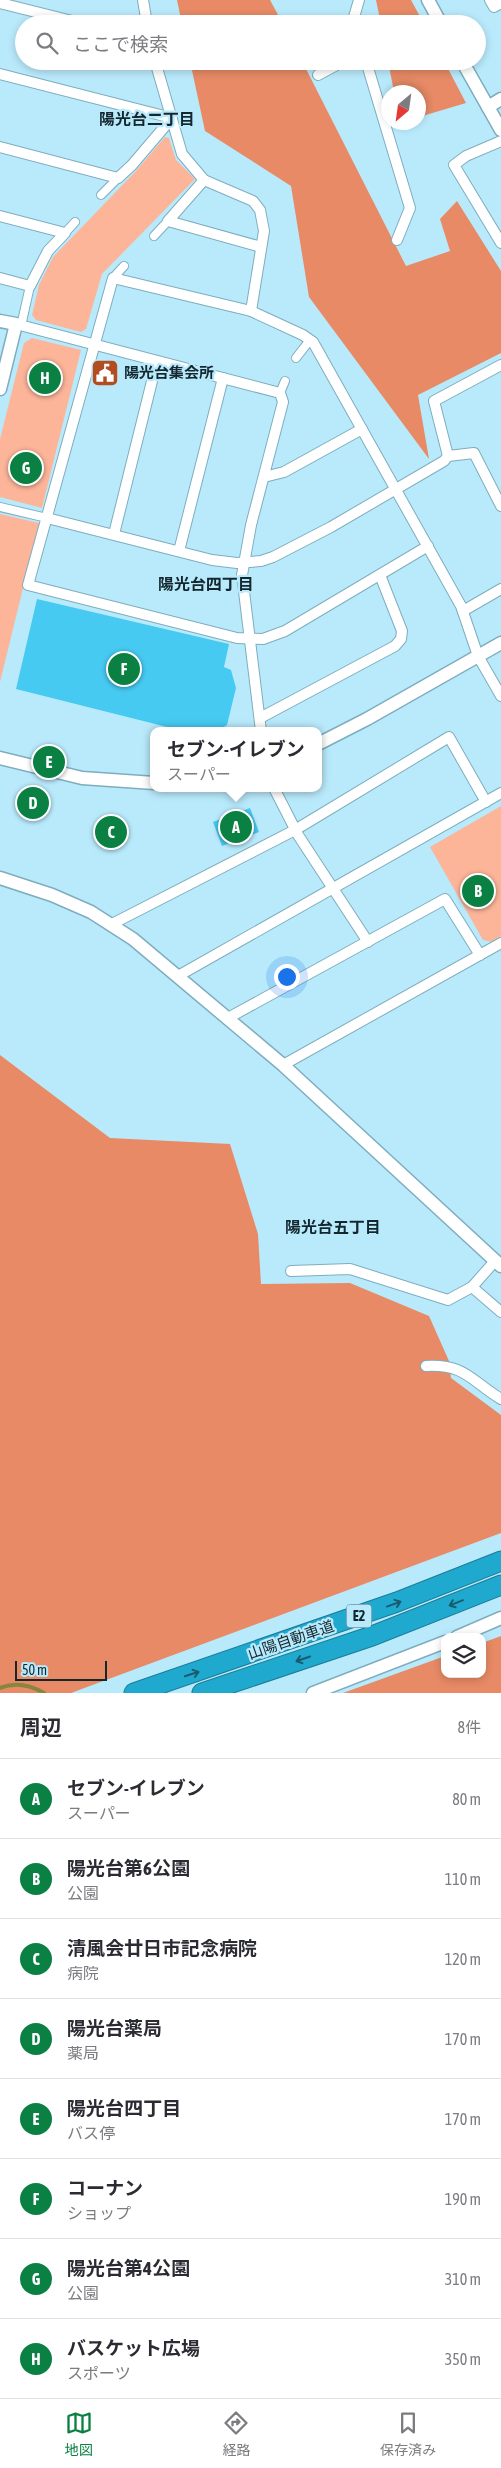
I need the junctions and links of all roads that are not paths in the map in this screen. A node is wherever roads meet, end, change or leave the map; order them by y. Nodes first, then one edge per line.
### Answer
1 (143, 0) edge
2 (360, 0) edge
3 (428, 0) edge
4 (490, 0) edge
5 (0, 3) edge
6 (501, 3) edge
7 (48, 15) edge
8 (146, 15) edge
9 (355, 15) edge
10 (436, 15) edge
11 (158, 70) edge
12 (327, 70) edge
13 (369, 70) edge
14 (467, 70) edge
15 (0, 74) edge
16 (318, 75) dead end
17 (501, 99) edge
18 (488, 107) junction
19 (172, 118) junction
20 (501, 130) edge
21 (501, 142) edge
22 (0, 147) edge
23 (118, 178) junction
24 (204, 180) junction
25 (101, 195) dead end
26 (0, 216) edge
27 (168, 221) junction
28 (75, 222) dead end
29 (65, 233) junction
30 (154, 236) dead end
31 (397, 240) dead end
32 (501, 243) edge
33 (262, 247) junction
34 (124, 266) dead end
35 (0, 278) edge
36 (113, 278) junction
37 (30, 286) junction
38 (251, 311) junction
39 (0, 321) edge
40 (18, 325) junction
41 (310, 340) junction
42 (94, 345) junction
43 (296, 358) dead end
44 (157, 361) junction
45 (501, 366) edge
46 (223, 378) junction
47 (285, 381) dead end
48 (0, 389) edge
49 (280, 393) junction
50 (362, 429) junction
51 (448, 456) junction
52 (264, 477) junction
53 (396, 489) junction
54 (501, 506) edge
55 (0, 507) edge
56 (47, 518) junction
57 (114, 534) junction
58 (428, 546) junction
59 (179, 551) junction
60 (244, 562) junction
61 (380, 574) junction
62 (501, 589) edge
63 (462, 611) junction
64 (250, 639) junction
65 (501, 643) edge
66 (478, 656) junction
67 (501, 696) edge
68 (260, 718) junction
69 (261, 727) edge
70 (322, 742) edge
71 (0, 758) edge
72 (150, 783) edge
73 (276, 792) edge
74 (501, 793) edge
75 (486, 802) junction
76 (295, 830) junction
77 (0, 878) edge
78 (333, 888) junction
79 (112, 924) junction
80 (368, 942) junction
81 (501, 943) edge
82 (480, 954) junction
83 (178, 976) junction
84 (228, 1018) junction
85 (283, 1065) junction
86 (498, 1263) edge
87 (291, 1271) dead end
88 (472, 1287) junction
89 (501, 1312) edge
90 (426, 1366) dead end
91 (501, 1399) edge
92 (501, 1561) edge
93 (501, 1585) edge
94 (501, 1618) edge
95 (465, 1633) edge
96 (441, 1644) edge
97 (134, 1693) edge
98 (202, 1693) edge
99 (313, 1693) edge

1 - 8 street
2 - 9 street
3 - 10 street
4 - 6 street
5 - 7 street
11 - 19 street
12 - 16 street
13 - 31 street
14 - 18 street
15 - 19 street
17 - 18 street
18 - 20 street
19 - 23 street
19 - 24 street
21 - 32 street
22 - 23 street
23 - 25 street
24 - 27 street
24 - 33 street
26 - 29 street
27 - 30 street
27 - 33 street
28 - 29 street
29 - 37 street
33 - 38 street
34 - 36 street
35 - 37 street
36 - 38 street
36 - 42 street
37 - 40 street
38 - 41 street
39 - 40 street
40 - 42 street
40 - 48 street
41 - 43 street
41 - 50 street
42 - 44 street
42 - 56 street
44 - 46 street
44 - 57 street
45 - 51 street
46 - 49 street
46 - 59 street
47 - 49 street
49 - 52 street
50 - 52 street
50 - 53 street
51 - 53 street
51 - 54 street
52 - 60 street
53 - 58 street
53 - 60 street
55 - 56 street
56 - 57 street
56 - 64 street
57 - 59 street
58 - 61 street
58 - 63 street
59 - 60 street
60 - 64 street
61 - 64 street
61 - 68 street
62 - 63 street
63 - 66 street
64 - 68 street
65 - 66 street
66 - 67 street
66 - 70 street
68 - 69 street
71 - 72 street
73 - 76 street
74 - 75 street
75 - 76 street
75 - 78 street
76 - 78 street
76 - 79 street
77 - 79 street
78 - 80 street
78 - 83 street
79 - 83 street
80 - 82 street
80 - 84 street
81 - 82 street
82 - 85 street
83 - 84 street
84 - 85 street
85 - 86 street
86 - 88 street
87 - 88 street
88 - 89 street
90 - 91 street
97 -> 92 highway, 山陽自動車道 / E2
93 -> 98 highway, 山陽自動車道 / E2
94 - 95 street
96 - 99 street

